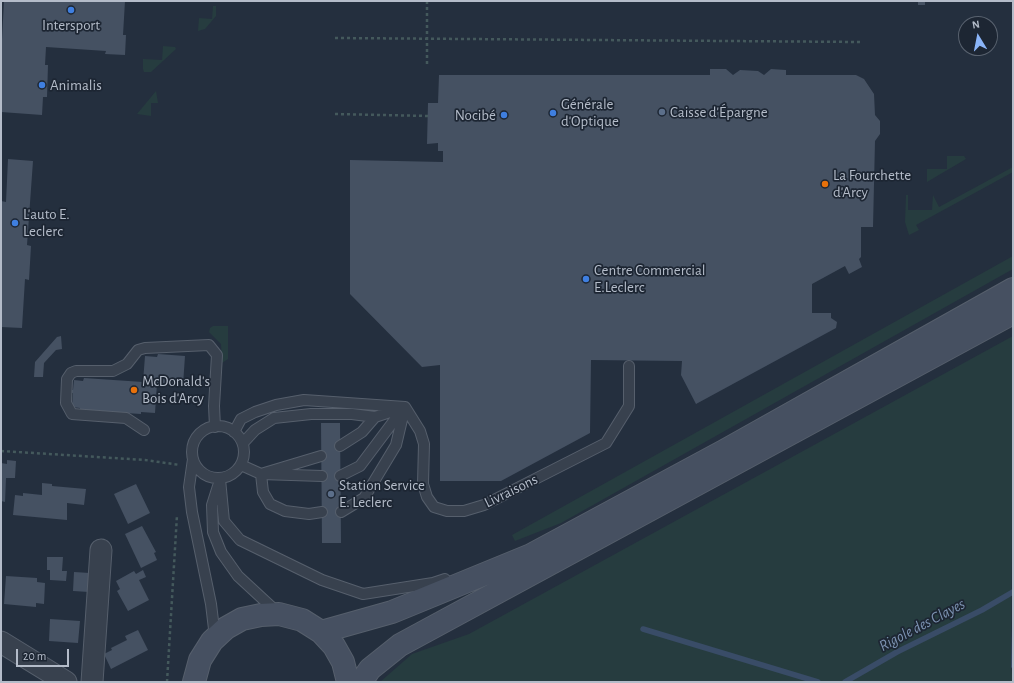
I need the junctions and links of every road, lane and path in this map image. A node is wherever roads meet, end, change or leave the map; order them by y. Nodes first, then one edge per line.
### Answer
1 (427, 1) edge
2 (335, 38) dead end
3 (427, 39) junction
4 (860, 42) dead end
5 (427, 67) dead end
6 (335, 114) dead end
7 (428, 116) dead end
8 (1013, 289) edge
9 (1013, 313) edge
10 (629, 366) dead end
11 (405, 407) junction
12 (375, 417) junction
13 (215, 427) junction
14 (144, 430) dead end
15 (234, 432) junction
16 (243, 443) junction
17 (340, 446) dead end
18 (1, 451) edge
19 (724, 451) junction
20 (321, 456) dead end
21 (193, 459) junction
22 (180, 465) junction
23 (241, 465) junction
24 (180, 473) dead end
25 (261, 474) junction
26 (322, 476) dead end
27 (340, 476) dead end
28 (220, 479) junction
29 (177, 512) dead end
30 (322, 512) dead end
31 (341, 512) dead end
32 (101, 550) dead end
33 (279, 614) junction
34 (321, 632) junction
35 (212, 641) junction
36 (1, 642) edge
37 (66, 682) edge
38 (92, 682) edge
39 (167, 682) edge
40 (194, 682) edge
41 (348, 682) edge
42 (360, 682) edge

1 - 3 path
2 - 3 path
3 - 4 path
3 - 5 path
6 - 7 path
8 - 19 main road
9 - 42 main road
10 - 11 lane, Livraisons
11 - 12 lane
11 - 15 lane
11 - 27 lane
11 - 31 lane
12 - 16 lane
12 - 17 lane
13 - 14 lane
13 - 15 lane
13 - 21 lane
15 - 16 lane
16 - 23 lane
18 - 22 path
19 - 28 lane
19 - 34 main road
20 - 25 lane
21 - 22 path
21 - 28 lane
21 - 35 lane
22 - 24 path
23 - 25 lane
23 - 28 lane
25 - 26 lane
25 - 30 lane
28 - 33 lane
29 - 39 path
32 - 38 street
33 - 34 main road
33 - 35 main road
34 - 41 main road
35 - 40 main road
36 - 37 street

